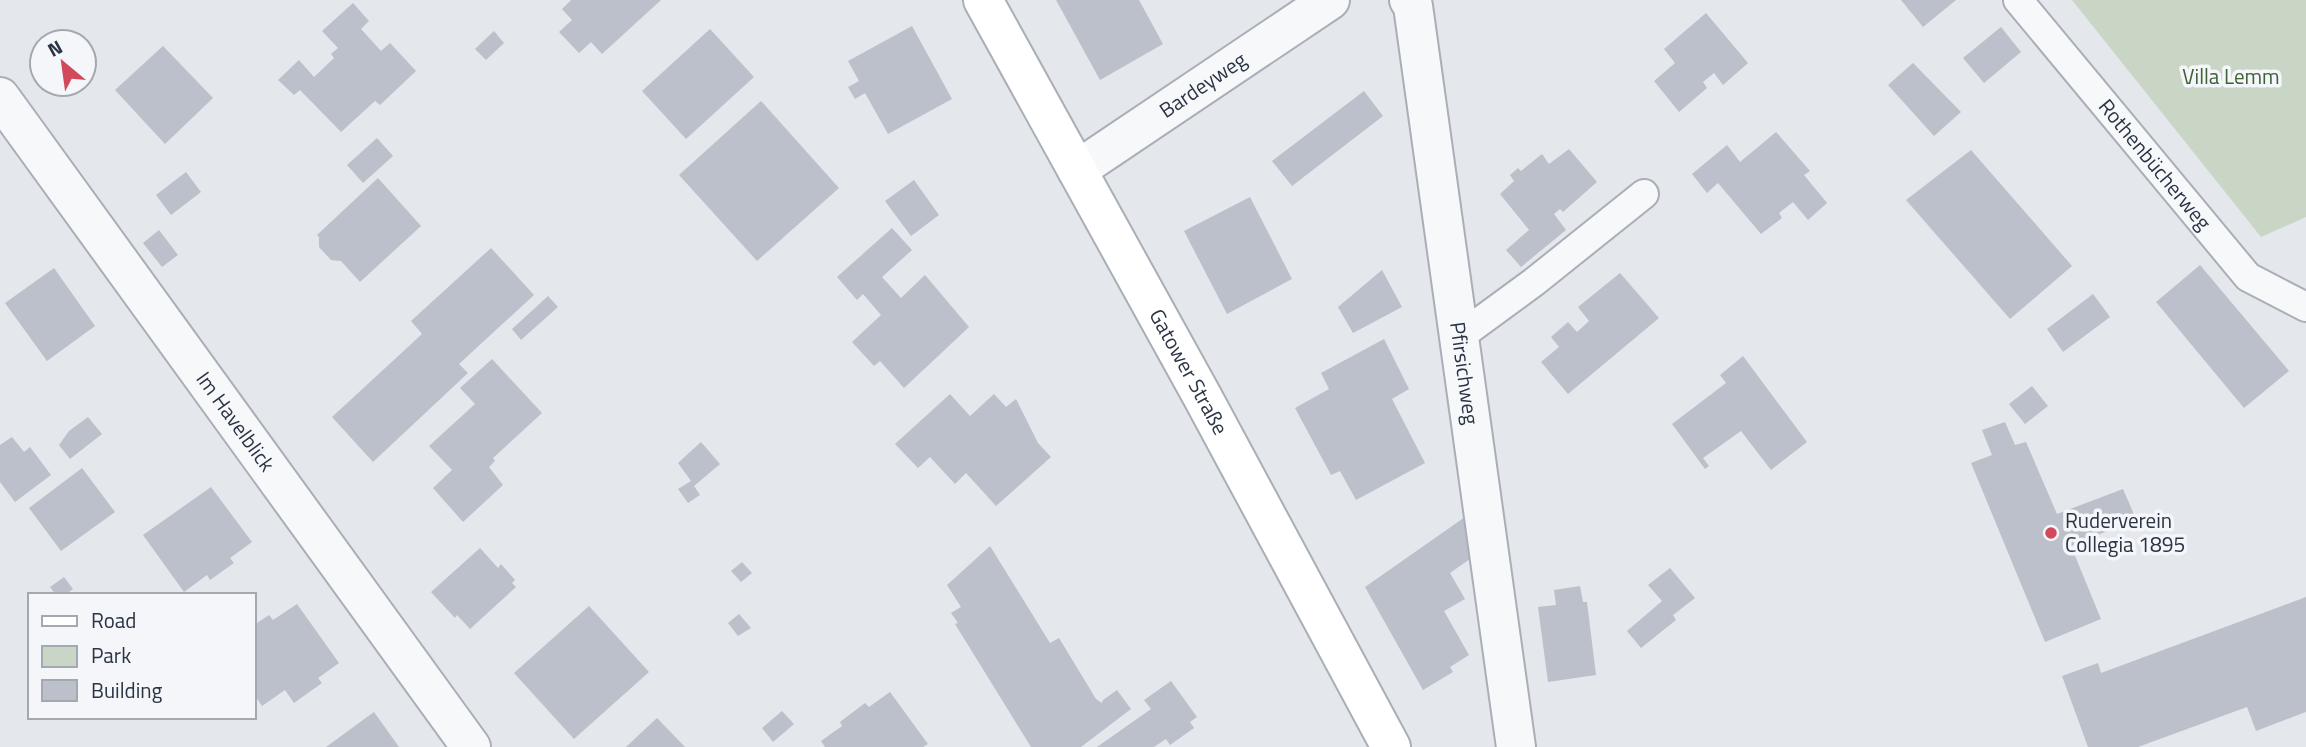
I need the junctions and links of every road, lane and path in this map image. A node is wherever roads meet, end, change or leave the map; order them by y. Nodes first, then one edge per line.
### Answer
1 (983, 0) edge
2 (1330, 0) edge
3 (1409, 0) edge
4 (2018, 0) edge
5 (0, 97) edge
6 (1077, 170) junction
7 (1644, 194) dead end
8 (2306, 307) edge
9 (1459, 337) junction
10 (471, 747) edge
11 (1391, 747) edge
12 (1516, 747) edge

1 - 6 main road, Gatower Straße
2 - 6 street, Bardeyweg
3 - 9 street, Pfirsichweg
4 - 8 lane, Rothenbücherweg
5 - 10 street, Im Havelblick
6 - 11 main road, Gatower Straße
7 - 9 lane
9 - 12 street, Pfirsichweg

